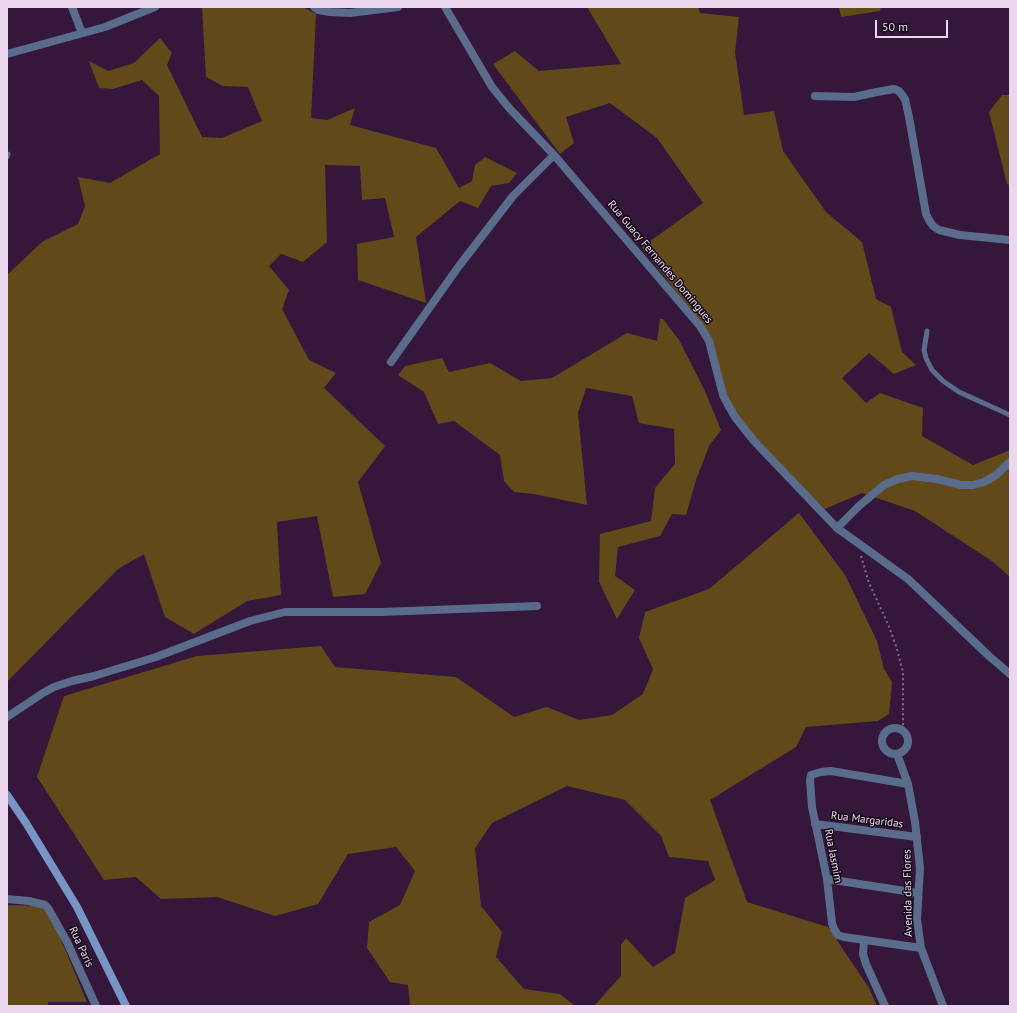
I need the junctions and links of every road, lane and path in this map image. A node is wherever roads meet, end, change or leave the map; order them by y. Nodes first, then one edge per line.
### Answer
1 (72, 7) edge
2 (155, 7) edge
3 (314, 7) edge
4 (398, 7) edge
5 (445, 7) edge
6 (82, 33) junction
7 (7, 54) edge
8 (815, 96) dead end
9 (554, 155) junction
10 (1010, 240) edge
11 (927, 331) dead end
12 (392, 362) dead end
13 (1010, 415) edge
14 (1010, 462) edge
15 (836, 528) junction
16 (857, 544) junction
17 (538, 606) dead end
18 (1010, 674) edge
19 (7, 717) edge
20 (903, 730) junction
21 (897, 754) junction
22 (908, 784) junction
23 (7, 795) edge
24 (815, 824) junction
25 (917, 837) junction
26 (827, 879) junction
27 (918, 893) junction
28 (7, 899) edge
29 (864, 941) junction
30 (921, 948) junction
31 (96, 1006) edge
32 (126, 1006) edge
33 (885, 1006) edge
34 (943, 1006) edge

1 - 6 street
2 - 6 street
3 - 4 street
5 - 9 street, Rua Guacy Fernandes Domingues
6 - 7 street
8 - 10 street
9 - 12 street
9 - 15 street, Rua Guacy Fernandes Domingues
11 - 13 lane
14 - 15 street
15 - 16 street, Rua Guacy Fernandes Domingues
16 - 18 street, Rua Guacy Fernandes Domingues
16 - 20 path
17 - 19 street
20 - 21 street
20 - 21 street
21 - 22 street, Avenida das Flores
22 - 24 street, Rua Jasmim
22 - 25 street, Avenida das Flores
23 - 32 street
24 - 25 street, Rua Margaridas
24 - 26 street, Rua Jasmim
25 - 27 street, Avenida das Flores
26 - 27 street
26 - 29 street, Rua Jasmim
27 - 30 street, Avenida das Flores
28 - 31 street, Rua Paris
29 - 30 street
29 - 33 street
30 - 34 street, Avenida das Flores

